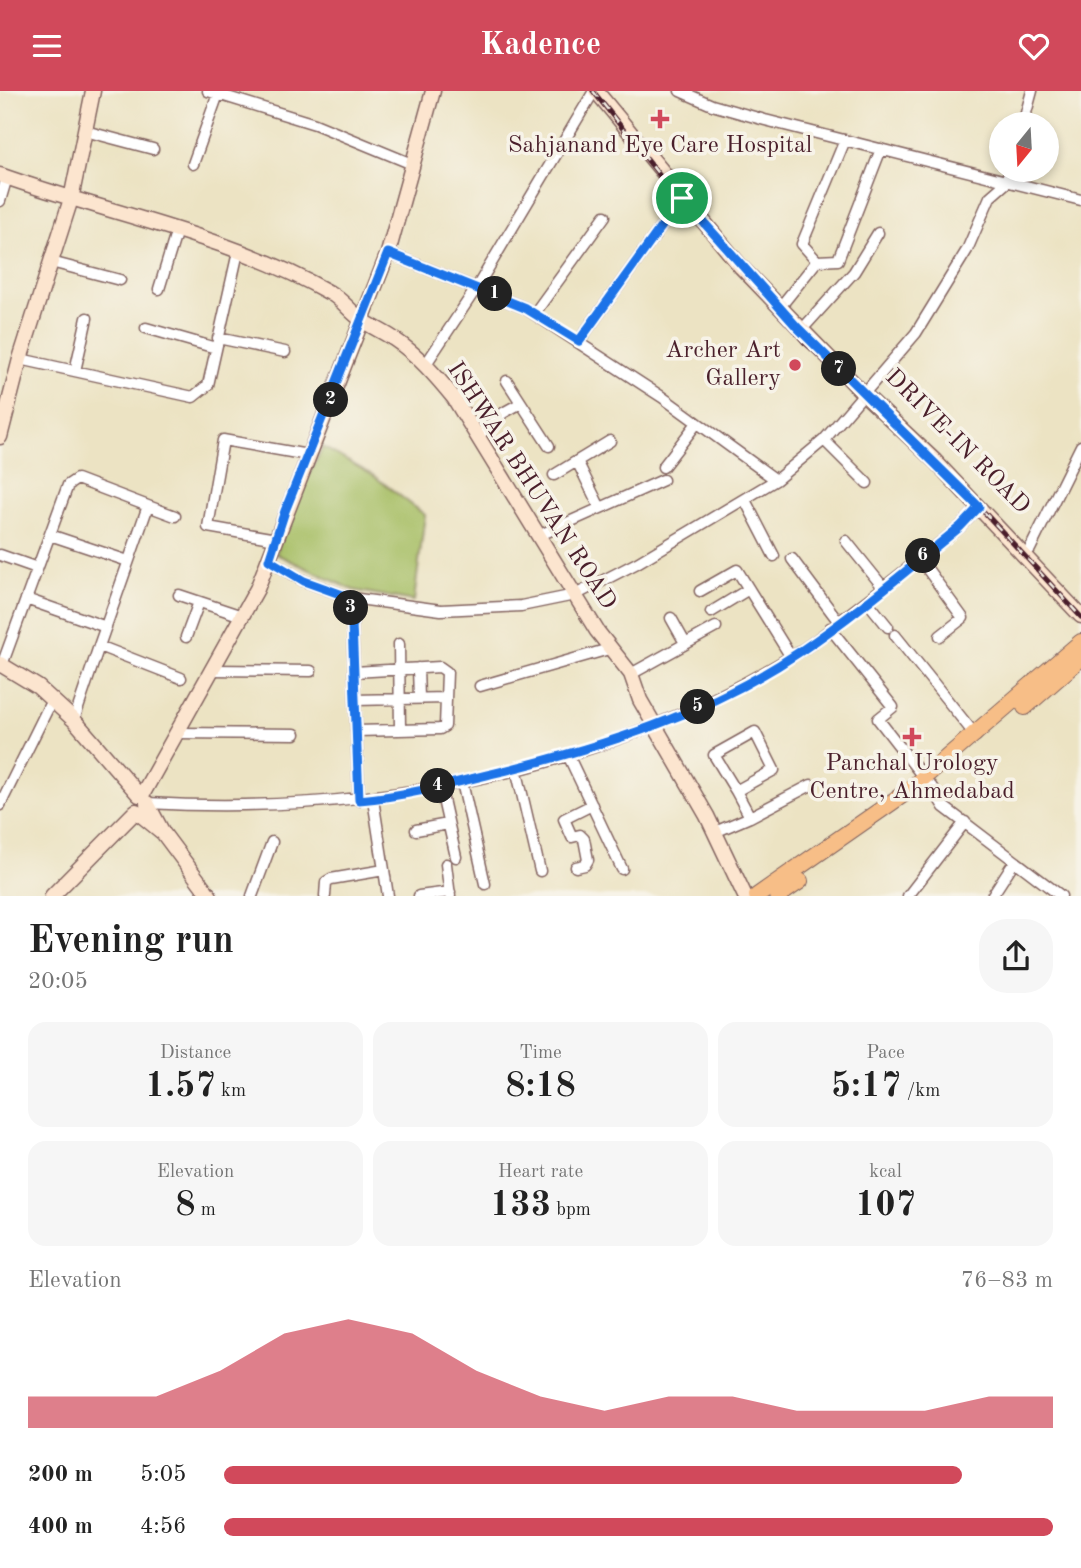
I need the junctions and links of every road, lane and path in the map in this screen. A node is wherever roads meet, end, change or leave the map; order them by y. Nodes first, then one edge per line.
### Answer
1 (93, 91) edge
2 (433, 91) edge
3 (595, 91) edge
4 (607, 91) edge
5 (680, 91) edge
6 (1032, 91) edge
7 (213, 92) edge
8 (1026, 112) edge
9 (85, 131) junction
10 (845, 140) junction
11 (153, 149) dead end
12 (881, 149) junction
13 (193, 164) dead end
14 (412, 164) junction
15 (3, 176) edge
16 (1006, 183) junction
17 (682, 198) junction
18 (71, 199) junction
19 (1081, 200) edge
20 (0, 201) edge
21 (605, 216) dead end
22 (177, 230) junction
23 (878, 233) dead end
24 (238, 251) junction
25 (388, 253) junction
26 (817, 261) junction
27 (51, 262) junction
28 (120, 280) dead end
29 (478, 286) junction
30 (159, 289) dead end
31 (785, 301) junction
32 (534, 314) junction
33 (87, 318) dead end
34 (362, 320) junction
35 (807, 324) junction
36 (146, 328) dead end
37 (579, 341) junction
38 (217, 343) junction
39 (285, 352) dead end
40 (20, 359) junction
41 (426, 364) junction
42 (75, 371) junction
43 (507, 381) dead end
44 (868, 391) junction
45 (521, 403) junction
46 (697, 423) junction
47 (0, 437) edge
48 (477, 437) junction
49 (824, 440) junction
50 (610, 441) dead end
51 (549, 446) dead end
52 (1081, 446) edge
53 (308, 455) junction
54 (578, 460) junction
55 (663, 467) dead end
56 (554, 475) dead end
57 (663, 479) dead end
58 (776, 480) junction
59 (867, 483) dead end
60 (745, 500) junction
61 (148, 506) junction
62 (979, 507) junction
63 (600, 508) junction
64 (175, 516) dead end
65 (50, 534) junction
66 (538, 536) junction
67 (275, 539) junction
68 (846, 541) dead end
69 (1030, 549) junction
70 (0, 555) edge
71 (774, 556) dead end
72 (792, 559) dead end
73 (920, 559) junction
74 (269, 560) junction
75 (128, 561) junction
76 (37, 568) junction
77 (883, 587) junction
78 (749, 589) junction
79 (700, 591) dead end
80 (179, 595) dead end
81 (575, 595) junction
82 (351, 598) junction
83 (26, 599) junction
84 (867, 601) junction
85 (199, 602) junction
86 (1081, 603) edge
87 (711, 612) dead end
88 (242, 616) junction
89 (1081, 616) edge
90 (671, 618) dead end
91 (835, 625) junction
92 (106, 627) junction
93 (716, 628) dead end
94 (940, 636) dead end
95 (186, 637) dead end
96 (1081, 642) edge
97 (400, 643) dead end
98 (685, 643) junction
99 (99, 646) junction
100 (609, 649) junction
101 (791, 657) junction
102 (1081, 657) edge
103 (1, 666) edge
104 (418, 668) junction
105 (400, 669) junction
106 (210, 670) junction
107 (312, 671) dead end
108 (354, 672) junction
109 (631, 674) junction
110 (181, 678) dead end
111 (480, 687) dead end
112 (400, 698) junction
113 (419, 698) junction
114 (446, 698) junction
115 (355, 700) junction
116 (49, 706) junction
117 (74, 720) junction
118 (656, 727) junction
119 (400, 730) junction
120 (356, 731) junction
121 (176, 733) junction
122 (295, 734) dead end
123 (976, 736) junction
124 (568, 755) junction
125 (516, 768) junction
126 (462, 782) junction
127 (928, 782) junction
128 (811, 785) dead end
129 (440, 786) junction
130 (736, 791) junction
131 (373, 799) junction
132 (359, 800) junction
133 (138, 802) junction
134 (0, 805) edge
135 (592, 805) junction
136 (750, 817) junction
137 (965, 822) junction
138 (448, 824) junction
139 (416, 831) dead end
140 (715, 832) junction
141 (272, 842) dead end
142 (1014, 862) junction
143 (576, 867) dead end
144 (622, 869) dead end
145 (384, 870) junction
146 (540, 871) dead end
147 (485, 884) dead end
148 (450, 894) edge
149 (41, 896) edge
150 (52, 896) edge
151 (210, 896) edge
152 (252, 896) edge
153 (325, 896) edge
154 (388, 896) edge
155 (419, 896) edge
156 (745, 896) edge
157 (757, 896) edge
158 (778, 896) edge
159 (908, 896) edge
160 (992, 896) edge
161 (1061, 896) edge

1 - 9 street
2 - 14 street
3 - 17 street, DRIVE-IN ROAD
3 - 29 street
4 - 31 street, DRIVE-IN ROAD
5 - 10 street
6 - 8 street
7 - 13 street
7 - 14 street
9 - 11 street
9 - 18 street
10 - 12 street
10 - 26 street
12 - 16 street
12 - 26 street
14 - 25 street
15 - 18 street, ISHWAR BHUVAN ROAD
15 - 20 street
16 - 19 street
16 - 44 street
17 - 37 street
17 - 44 street, DRIVE-IN ROAD
18 - 22 street, ISHWAR BHUVAN ROAD
18 - 27 street
21 - 32 street
22 - 24 street, ISHWAR BHUVAN ROAD
22 - 30 street
23 - 35 street
24 - 34 street, ISHWAR BHUVAN ROAD
24 - 38 street
25 - 29 street
25 - 34 street
26 - 31 street
27 - 28 street
27 - 40 street
29 - 32 street
29 - 41 street
31 - 35 street, DRIVE-IN ROAD
32 - 37 street
33 - 42 street
34 - 41 street, ISHWAR BHUVAN ROAD
34 - 53 street
35 - 44 street, DRIVE-IN ROAD
36 - 38 street
37 - 46 street
38 - 39 street
38 - 42 street
40 - 42 street
40 - 47 street
41 - 48 street, ISHWAR BHUVAN ROAD
43 - 45 street
44 - 49 street
44 - 62 street, DRIVE-IN ROAD
44 - 69 street, DRIVE-IN ROAD
45 - 48 street
45 - 51 street
46 - 55 street
46 - 58 street
48 - 66 street, ISHWAR BHUVAN ROAD
49 - 58 street
49 - 59 street
50 - 54 street
52 - 69 street
53 - 67 street
53 - 67 street
54 - 56 street
54 - 63 street
57 - 63 street
58 - 60 street
60 - 71 street
60 - 81 street
61 - 64 street
61 - 65 street
61 - 75 street
62 - 73 street
62 - 89 street, DRIVE-IN ROAD
63 - 66 street
65 - 75 street
65 - 76 street
66 - 81 street, ISHWAR BHUVAN ROAD
67 - 74 street
68 - 77 street
69 - 86 street, DRIVE-IN ROAD
70 - 76 street
72 - 91 street
73 - 77 street
73 - 94 street
74 - 82 street
74 - 88 street
75 - 92 street
76 - 83 street
77 - 84 street
78 - 79 street
78 - 87 street
78 - 101 street
80 - 85 street
81 - 82 street
81 - 100 street, ISHWAR BHUVAN ROAD
82 - 108 street
83 - 92 street
83 - 103 street
84 - 91 street
84 - 123 street
85 - 88 street
85 - 95 street
88 - 106 street
90 - 98 street
91 - 101 street
91 - 127 street
92 - 99 street
93 - 98 street
96 - 123 main road
97 - 105 street
98 - 109 street
99 - 110 street
99 - 117 street
100 - 109 street, ISHWAR BHUVAN ROAD
100 - 111 street
101 - 118 street
102 - 127 main road
103 - 116 street
103 - 117 street
104 - 105 street
104 - 113 street
104 - 114 street
105 - 108 street
105 - 112 street
106 - 107 street
106 - 121 street
108 - 115 street
109 - 118 street, ISHWAR BHUVAN ROAD
112 - 113 street
112 - 115 street
112 - 119 street
113 - 114 street
114 - 119 street
115 - 120 street
116 - 133 street
116 - 134 street
117 - 133 street
118 - 124 street
118 - 140 street, ISHWAR BHUVAN ROAD
119 - 120 street
120 - 132 street
121 - 122 street
121 - 133 street
123 - 127 main road
124 - 125 street
124 - 135 street
125 - 126 street
125 - 146 street
126 - 129 street
126 - 147 street
127 - 137 street
127 - 157 main road
127 - 158 main road
128 - 136 street
129 - 131 street
129 - 138 street
130 - 130 street
130 - 136 street
131 - 132 street
131 - 145 street
132 - 133 street
133 - 149 street
133 - 150 street
133 - 151 street
135 - 143 street
135 - 144 street
136 - 140 street
137 - 142 street
137 - 159 street
138 - 139 street
138 - 148 street
140 - 156 street, ISHWAR BHUVAN ROAD
141 - 152 street
142 - 160 street
142 - 161 street
145 - 153 street
145 - 154 street
148 - 155 street

